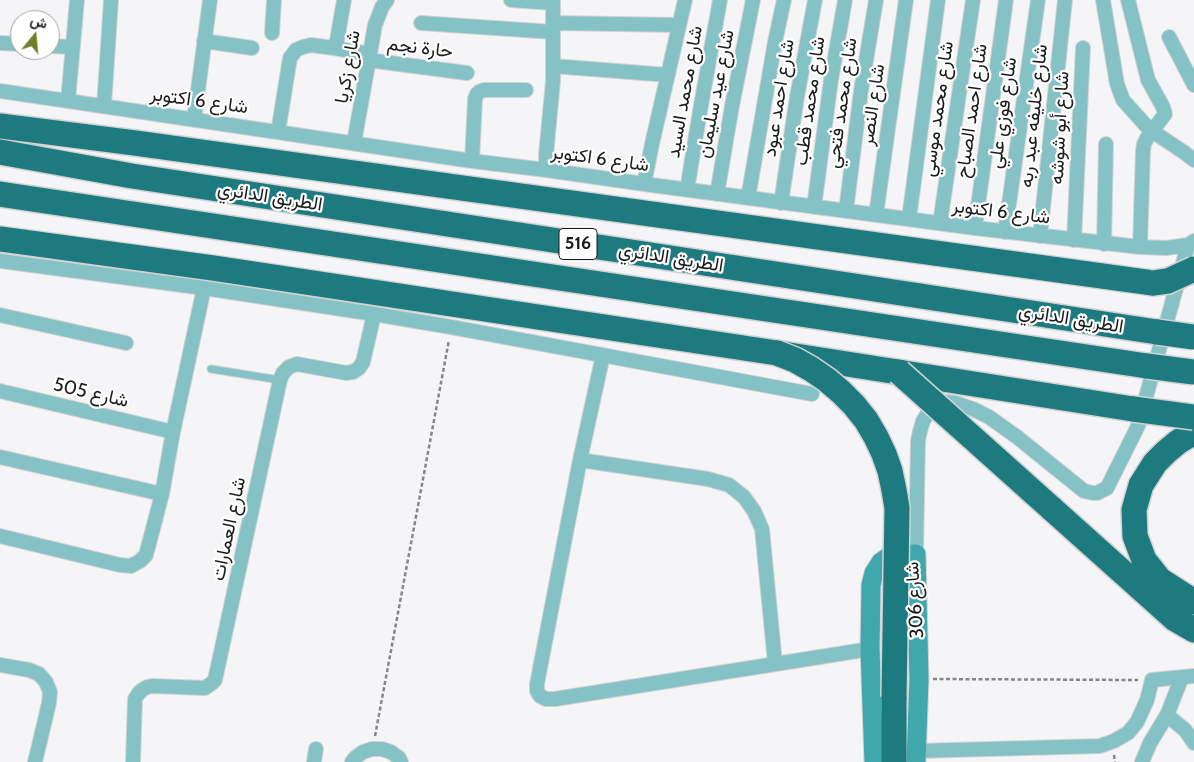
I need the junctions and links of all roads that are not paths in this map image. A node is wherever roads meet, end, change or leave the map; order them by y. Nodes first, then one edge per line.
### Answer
1 (77, 0) edge
2 (111, 0) edge
3 (210, 0) edge
4 (274, 0) edge
5 (344, 0) edge
6 (386, 0) edge
7 (510, 0) edge
8 (686, 0) edge
9 (720, 0) edge
10 (753, 0) edge
11 (784, 0) edge
12 (815, 0) edge
13 (844, 0) edge
14 (876, 0) edge
15 (906, 0) edge
16 (938, 0) edge
17 (973, 0) edge
18 (1006, 0) edge
19 (1038, 0) edge
20 (1065, 0) edge
21 (1104, 0) edge
22 (1128, 0) edge
23 (553, 1) edge
24 (421, 23) dead end
25 (679, 25) junction
26 (553, 27) junction
27 (272, 33) dead end
28 (1169, 37) dead end
29 (204, 41) junction
30 (60, 46) edge
31 (72, 47) junction
32 (252, 48) dead end
33 (334, 48) junction
34 (1083, 48) dead end
35 (368, 57) junction
36 (553, 66) junction
37 (466, 73) dead end
38 (668, 75) junction
39 (1194, 85) edge
40 (526, 90) dead end
41 (0, 91) edge
42 (68, 101) junction
43 (104, 106) junction
44 (194, 120) junction
45 (0, 126) edge
46 (278, 132) junction
47 (1152, 132) junction
48 (354, 143) junction
49 (1106, 144) dead end
50 (0, 152) edge
51 (1194, 160) edge
52 (472, 161) junction
53 (546, 170) junction
54 (644, 184) junction
55 (687, 190) junction
56 (0, 194) edge
57 (717, 194) junction
58 (748, 198) junction
59 (781, 203) junction
60 (814, 207) junction
61 (846, 211) junction
62 (876, 215) junction
63 (909, 219) junction
64 (940, 223) junction
65 (975, 228) junction
66 (0, 231) edge
67 (1005, 232) junction
68 (1040, 236) junction
69 (0, 239) edge
70 (1074, 240) junction
71 (1104, 244) junction
72 (52, 246) junction
73 (1140, 247) junction
74 (1192, 252) edge
75 (0, 261) edge
76 (1153, 283) junction
77 (1194, 285) edge
78 (204, 288) junction
79 (374, 314) junction
80 (0, 316) edge
81 (1194, 337) edge
82 (126, 343) dead end
83 (777, 353) junction
84 (603, 355) junction
85 (211, 369) dead end
86 (899, 372) junction
87 (1194, 372) edge
88 (280, 380) junction
89 (0, 391) edge
90 (812, 394) dead end
91 (1194, 417) edge
92 (173, 432) junction
93 (1194, 432) edge
94 (0, 457) edge
95 (580, 460) junction
96 (162, 494) junction
97 (0, 536) edge
98 (916, 554) junction
99 (1194, 602) edge
100 (1194, 630) edge
101 (870, 648) junction
102 (776, 663) junction
103 (0, 665) edge
104 (1188, 677) edge
105 (1167, 715) junction
106 (1194, 743) edge
107 (917, 756) edge
108 (35, 762) edge
109 (132, 762) edge
110 (352, 762) edge
111 (401, 762) edge
112 (874, 762) edge
113 (894, 762) edge
114 (1142, 762) edge

1 - 31 street
2 - 43 street
3 - 29 street
4 - 27 street
5 - 33 street
6 - 35 street, شارع زكريا
7 - 23 street
8 - 25 street
9 - 55 street, شارع محمد السيد
10 - 57 street, شارع عيد سليمان
11 - 58 street
12 - 59 street, شارع احمد عبود
13 - 60 street, شارع محمد قطب
14 - 61 street, شارع محمد فتحي
15 - 62 street, شارع النصر
16 - 63 street
17 - 64 street, شارع محمد موسي
18 - 65 street, شارع احمد الصباح
19 - 67 street, شارع فوزي علي
20 - 68 street, شارع خليفه عبد ربه
21 - 47 street
22 - 47 street
23 - 26 street
24 - 26 street
25 - 26 street
25 - 38 street
26 - 36 street
28 - 39 street
29 - 32 street
29 - 44 street
30 - 31 street
31 - 42 street
33 - 35 street, حارة نجم
33 - 46 street, حارة نجم
34 - 70 street, شارع أبو شوشه
35 - 37 street, حارة نجم
35 - 48 street, شارع زكريا
36 - 38 street
36 - 53 street
38 - 54 street
40 - 52 street
41 - 42 street, شارع 6 اكتوبر
42 - 43 street, شارع 6 اكتوبر
43 - 44 street, شارع 6 اكتوبر
44 - 46 street, شارع 6 اكتوبر
45 - 76 highway
46 - 48 street, شارع 6 اكتوبر
47 - 51 street
47 - 73 street
48 - 52 street, شارع 6 اكتوبر
49 - 71 street
50 - 81 highway, الطريق الدائري / 516, bridge
52 - 53 street, شارع 6 اكتوبر
53 - 54 street, شارع 6 اكتوبر
54 - 55 street, شارع 6 اكتوبر
55 - 57 street, شارع 6 اكتوبر
56 - 87 highway, الطريق الدائري / 516, bridge
57 - 58 street, شارع 6 اكتوبر
58 - 59 street, شارع 6 اكتوبر
59 - 60 street, شارع 6 اكتوبر
60 - 61 street, شارع 6 اكتوبر
61 - 62 street, شارع 6 اكتوبر
62 - 63 street, شارع 6 اكتوبر
63 - 64 street, شارع 6 اكتوبر
64 - 65 street, شارع 6 اكتوبر
65 - 67 street, شارع 6 اكتوبر
66 - 72 highway
67 - 68 street, شارع 6 اكتوبر
68 - 70 street, شارع 6 اكتوبر
69 - 72 highway
70 - 71 street, شارع 6 اكتوبر
71 - 73 street, شارع 6 اكتوبر
72 - 83 highway
73 - 74 street, شارع 6 اكتوبر
74 - 76 highway, bridge
74 - 98 street
75 - 78 street
76 - 77 highway, bridge
78 - 79 street
78 - 92 street
79 - 84 street
79 - 88 street
80 - 82 street
83 - 86 highway
83 - 113 highway, bridge
84 - 90 street
84 - 95 street
85 - 88 lane
86 - 91 highway, bridge
86 - 100 highway, bridge
88 - 109 street, شارع العمارات
89 - 92 street, شارع 505
92 - 96 street
93 - 99 highway
94 - 96 street
95 - 102 street
95 - 102 street
96 - 97 street
98 - 101 street, شارع 306
98 - 107 street, شارع 306
101 - 102 street
101 - 112 street, شارع 306
103 - 108 street
104 - 105 street
104 - 107 street
105 - 106 street
105 - 114 street
110 - 111 street

